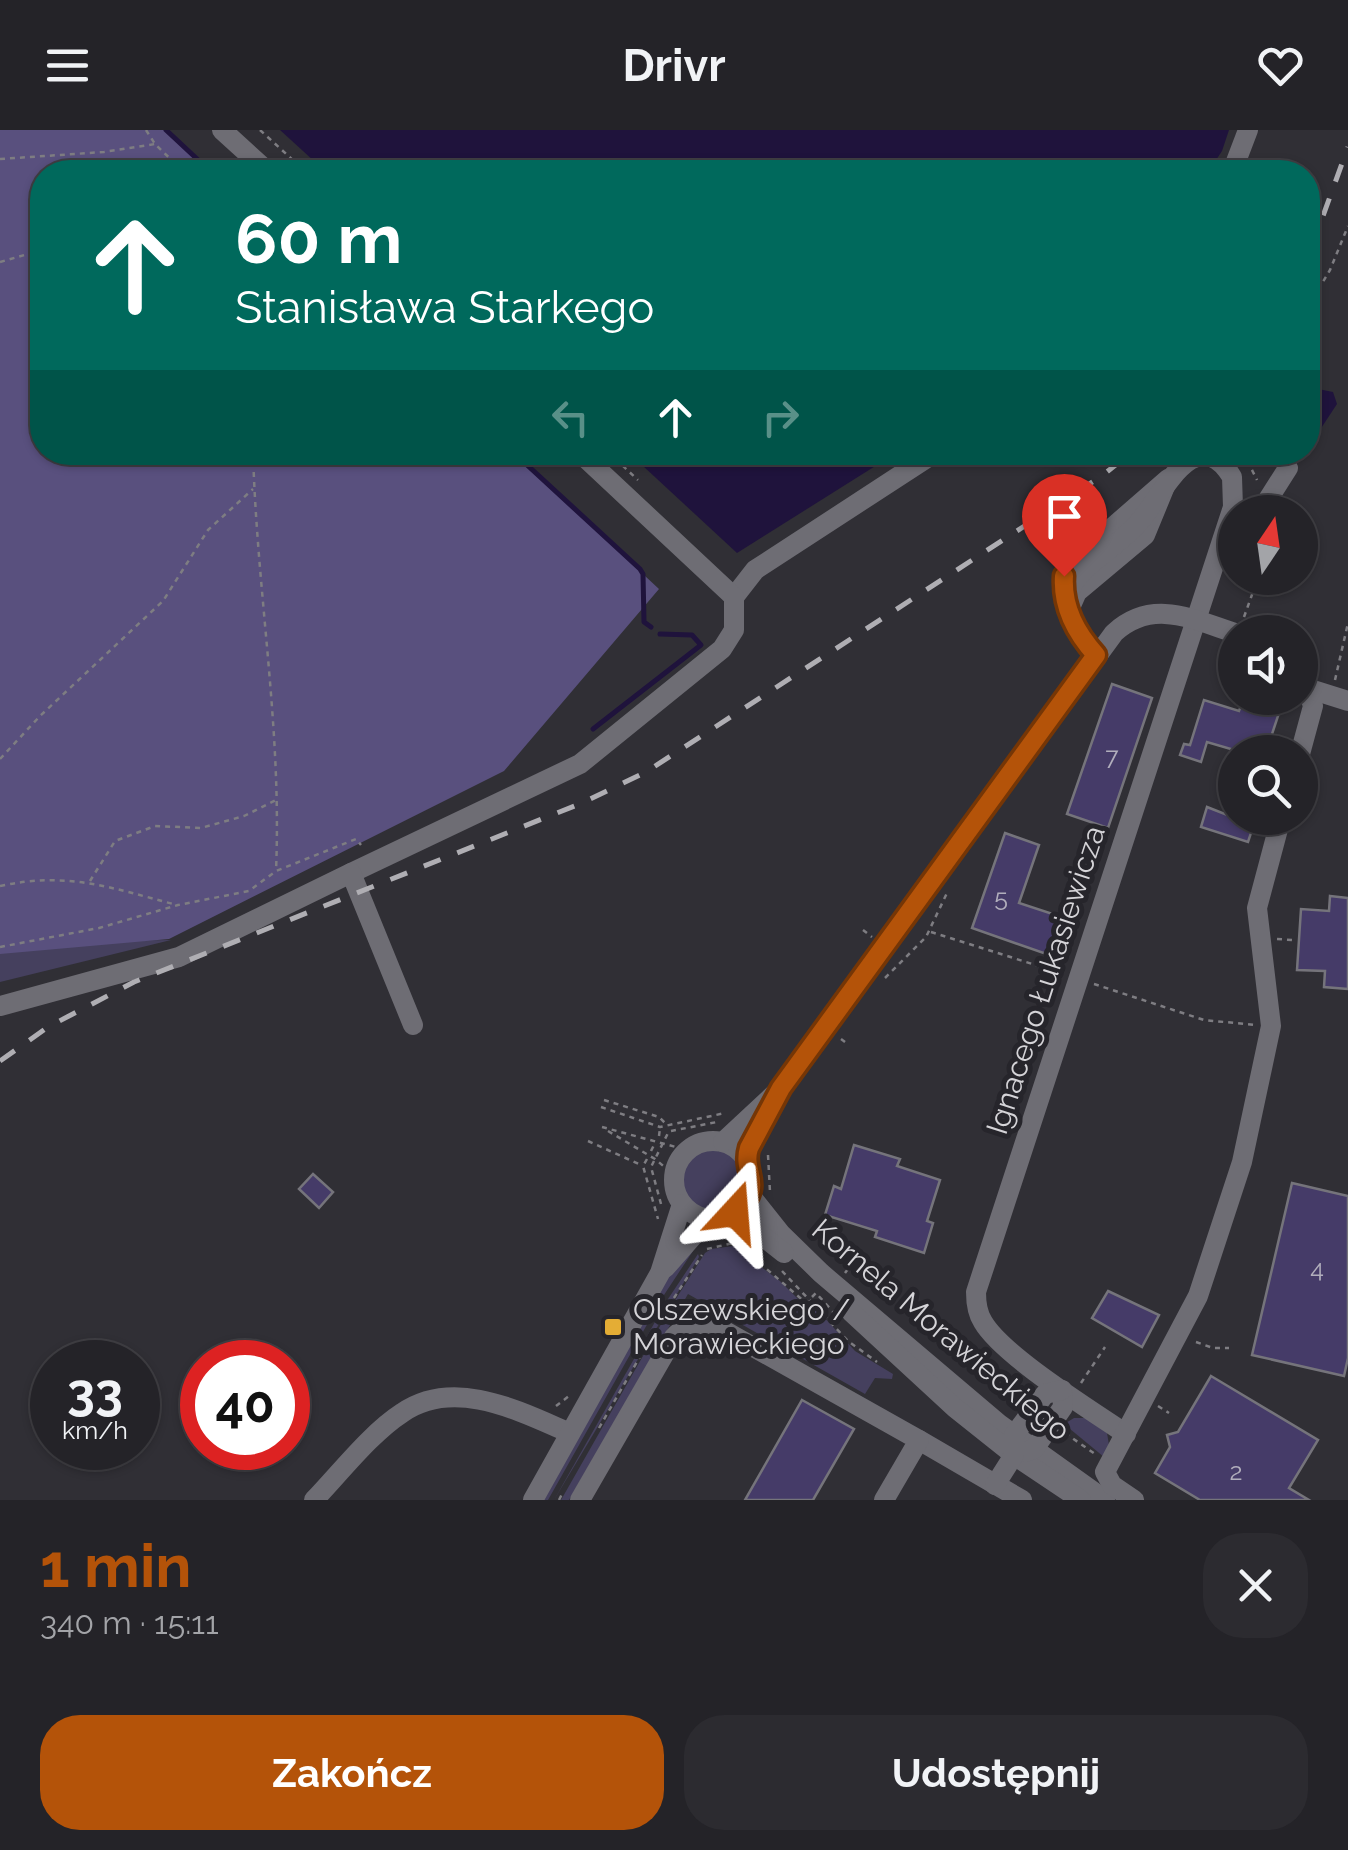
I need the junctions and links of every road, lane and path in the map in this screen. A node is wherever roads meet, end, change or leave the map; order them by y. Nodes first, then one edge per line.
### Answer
1 (146, 130) edge
2 (222, 130) edge
3 (260, 130) edge
4 (1248, 130) edge
5 (155, 144) junction
6 (0, 160) edge
7 (172, 160) edge
8 (255, 160) edge
9 (293, 160) edge
10 (1237, 160) edge
11 (1348, 226) edge
12 (30, 253) edge
13 (0, 262) edge
14 (1320, 287) edge
15 (253, 465) edge
16 (592, 465) edge
17 (916, 465) edge
18 (1186, 465) edge
19 (1221, 465) edge
20 (1248, 465) edge
21 (1288, 468) dead end
22 (254, 488) junction
23 (1233, 495) edge
24 (1259, 495) edge
25 (1270, 495) edge
26 (1218, 578) edge
27 (734, 597) junction
28 (1197, 621) junction
29 (1348, 623) edge
30 (1218, 626) edge
31 (1096, 655) junction
32 (1329, 696) edge
33 (1306, 735) edge
34 (0, 759) edge
35 (279, 799) junction
36 (1276, 835) edge
37 (374, 862) junction
38 (276, 872) junction
39 (351, 873) junction
40 (90, 881) junction
41 (0, 886) edge
42 (946, 894) dead end
43 (178, 905) junction
44 (1271, 940) dead end
45 (1292, 940) dead end
46 (0, 947) edge
47 (883, 980) dead end
48 (1088, 982) dead end
49 (0, 1006) edge
50 (413, 1024) dead end
51 (1271, 1026) junction
52 (838, 1037) dead end
53 (849, 1046) dead end
54 (781, 1088) junction
55 (604, 1100) dead end
56 (602, 1107) dead end
57 (732, 1113) dead end
58 (730, 1120) dead end
59 (660, 1126) junction
60 (668, 1129) junction
61 (658, 1136) dead end
62 (588, 1141) dead end
63 (723, 1142) junction
64 (664, 1144) junction
65 (770, 1144) dead end
66 (654, 1146) dead end
67 (688, 1150) junction
68 (651, 1151) dead end
69 (746, 1158) junction
70 (646, 1159) dead end
71 (655, 1159) junction
72 (642, 1166) junction
73 (674, 1176) junction
74 (760, 1196) junction
75 (673, 1211) junction
76 (724, 1224) junction
77 (661, 1228) dead end
78 (706, 1241) dead end
79 (746, 1250) dead end
80 (862, 1250) dead end
81 (838, 1270) dead end
82 (848, 1270) dead end
83 (660, 1273) junction
84 (844, 1274) dead end
85 (1189, 1340) dead end
86 (1104, 1346) dead end
87 (1229, 1348) dead end
88 (1067, 1393) junction
89 (570, 1395) dead end
90 (1155, 1405) dead end
91 (1170, 1413) dead end
92 (539, 1419) junction
93 (1052, 1423) junction
94 (570, 1433) junction
95 (1126, 1434) junction
96 (596, 1435) dead end
97 (919, 1440) junction
98 (1021, 1446) junction
99 (1109, 1464) junction
100 (995, 1484) junction
101 (574, 1492) edge
102 (314, 1500) edge
103 (533, 1500) edge
104 (559, 1500) edge
105 (884, 1500) edge
106 (1022, 1500) edge
107 (1081, 1500) edge
108 (1105, 1500) edge
109 (1134, 1500) edge

1 - 5 path
2 - 8 street
3 - 9 path
4 - 10 street
5 - 6 path
5 - 7 path
11 - 14 path
12 - 13 path
15 - 22 path
16 - 27 street
17 - 27 street
18 - 31 street, Ignacego Łukasiewicza
19 - 23 street, Ignacego Łukasiewicza
20 - 24 path
21 - 25 street
22 - 34 path
22 - 35 path
26 - 28 street, Ignacego Łukasiewicza
27 - 37 street
28 - 30 street
28 - 31 street
28 - 88 street, Ignacego Łukasiewicza
29 - 32 path
31 - 54 street
32 - 33 street
35 - 38 path
35 - 40 path
36 - 51 street
37 - 38 path
37 - 39 street
38 - 43 path
39 - 49 street
39 - 50 street
40 - 41 path
40 - 43 path
42 - 47 path
43 - 46 path
44 - 45 path
48 - 51 path
51 - 95 street
52 - 53 path
54 - 63 street
54 - 69 street
55 - 60 path
56 - 59 path
57 - 60 path
58 - 60 path
59 - 60 path
59 - 61 path
60 - 64 path
62 - 72 path
63 - 67 street
63 - 69 street
64 - 67 path
64 - 71 path
64 - 71 path
65 - 74 path
66 - 68 path
67 - 73 street
69 - 74 street
70 - 72 path
71 - 73 path
71 - 75 path
72 - 77 path
73 - 75 street
74 - 76 street
74 - 98 street, Kornela Morawieckiego
75 - 76 street
75 - 83 street
76 - 78 path
76 - 83 street
76 - 98 street, Kornela Morawieckiego
79 - 96 path
80 - 82 path
81 - 84 path
83 - 94 street
85 - 87 path
86 - 88 path
88 - 93 street
88 - 95 street, Ignacego Łukasiewicza
88 - 98 street
89 - 92 path
90 - 91 path
92 - 94 street
92 - 102 street
93 - 98 street
93 - 99 path
94 - 103 street
95 - 99 street
97 - 100 street
97 - 101 street
97 - 105 street
98 - 100 street
98 - 107 street, Kornela Morawieckiego
98 - 108 street, Kornela Morawieckiego
99 - 109 street
100 - 106 street
101 - 104 path

